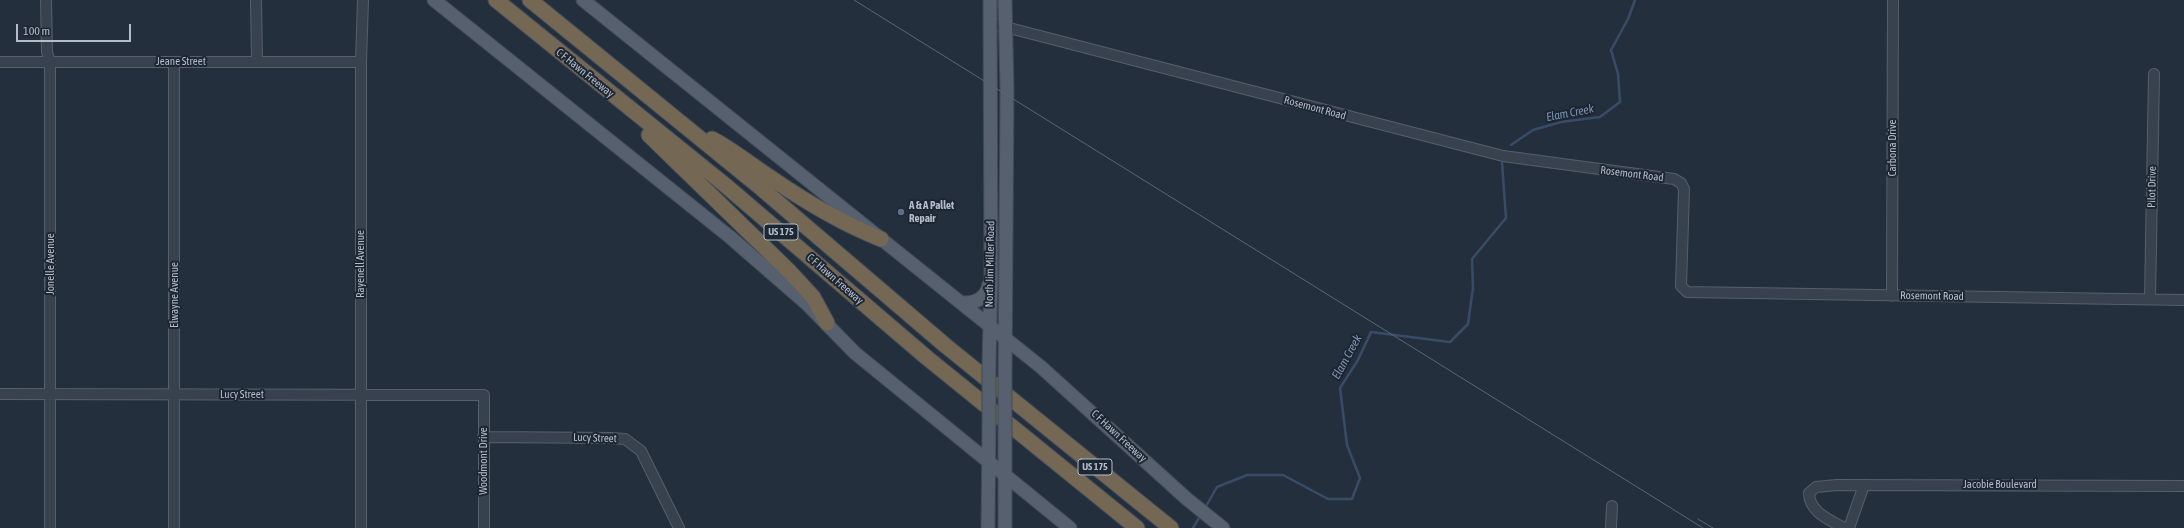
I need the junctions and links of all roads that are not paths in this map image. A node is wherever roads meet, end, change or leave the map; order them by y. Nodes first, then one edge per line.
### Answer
1 (46, 0) edge
2 (256, 0) edge
3 (363, 0) edge
4 (434, 0) edge
5 (496, 0) edge
6 (530, 0) edge
7 (583, 0) edge
8 (990, 0) edge
9 (1005, 0) edge
10 (1893, 0) edge
11 (990, 23) junction
12 (1005, 26) junction
13 (0, 62) edge
14 (50, 62) junction
15 (174, 62) junction
16 (257, 62) junction
17 (361, 62) junction
18 (2154, 74) dead end
19 (632, 110) junction
20 (685, 125) junction
21 (881, 239) junction
22 (991, 274) junction
23 (1892, 296) junction
24 (2150, 299) junction
25 (2184, 300) edge
26 (960, 302) junction
27 (827, 323) junction
28 (989, 326) junction
29 (1006, 338) junction
30 (0, 394) edge
31 (51, 394) junction
32 (175, 394) junction
33 (360, 395) junction
34 (484, 395) joint
35 (484, 437) junction
36 (988, 460) junction
37 (1005, 475) junction
38 (1864, 485) junction
39 (2184, 486) edge
40 (1612, 506) dead end
41 (1219, 525) edge
42 (1169, 527) edge
43 (50, 528) edge
44 (174, 528) edge
45 (360, 528) edge
46 (484, 528) edge
47 (679, 528) edge
48 (988, 528) edge
49 (1001, 528) edge
50 (1005, 528) edge
51 (1070, 528) edge
52 (1137, 528) edge
53 (1611, 528) edge
54 (1844, 528) edge
55 (1849, 528) edge

1 - 14 street, Jonelle Avenue
2 - 16 street
3 - 17 street, Rayenell Avenue
4 - 27 main road
5 - 19 highway, C F Hawn Freeway / US 175
6 - 20 highway, C F Hawn Freeway / US 175
7 - 21 main road, C F Hawn Freeway
8 - 11 main road, North Jim Miller Road
9 - 12 main road, North Jim Miller Road
10 - 23 street, Carbona Drive
11 - 12 street, Rosemont Road
11 - 22 main road, North Jim Miller Road
12 - 23 street, Rosemont Road
12 - 29 main road, North Jim Miller Road
13 - 14 street, Jeane Street
14 - 15 street, Jeane Street
14 - 31 street, Jonelle Avenue
15 - 16 street, Jeane Street
15 - 32 street, Elwayne Avenue
16 - 17 street, Jeane Street
17 - 33 street, Rayenell Avenue
18 - 24 street, Pilot Drive
19 - 27 highway
19 - 52 highway, C F Hawn Freeway / US 175
20 - 21 highway
20 - 42 highway, C F Hawn Freeway / US 175
21 - 26 main road, C F Hawn Freeway
22 - 26 main road
22 - 28 main road, North Jim Miller Road
23 - 24 street, Rosemont Road
24 - 25 street, Rosemont Road
26 - 28 main road, C F Hawn Freeway
27 - 36 main road
28 - 29 main road, C F Hawn Freeway
28 - 36 main road, North Jim Miller Road, bridge
29 - 37 main road, North Jim Miller Road, bridge
29 - 41 main road, C F Hawn Freeway
30 - 31 street, Lucy Street
31 - 32 street, Lucy Street
31 - 43 street, Jonelle Avenue
32 - 33 street, Lucy Street
32 - 44 street, Elwayne Avenue
33 - 34 street, Lucy Street
33 - 45 street, Rayenell Avenue
34 - 35 street, Woodmont Drive
35 - 46 street, Woodmont Drive
35 - 47 street, Lucy Street
36 - 37 main road
36 - 48 main road, North Jim Miller Road
37 - 50 main road, North Jim Miller Road
37 - 51 main road
38 - 39 street, Jacobie Boulevard
38 - 54 street, Jacobie Boulevard
38 - 55 street
40 - 53 street
49 - 50 main road

